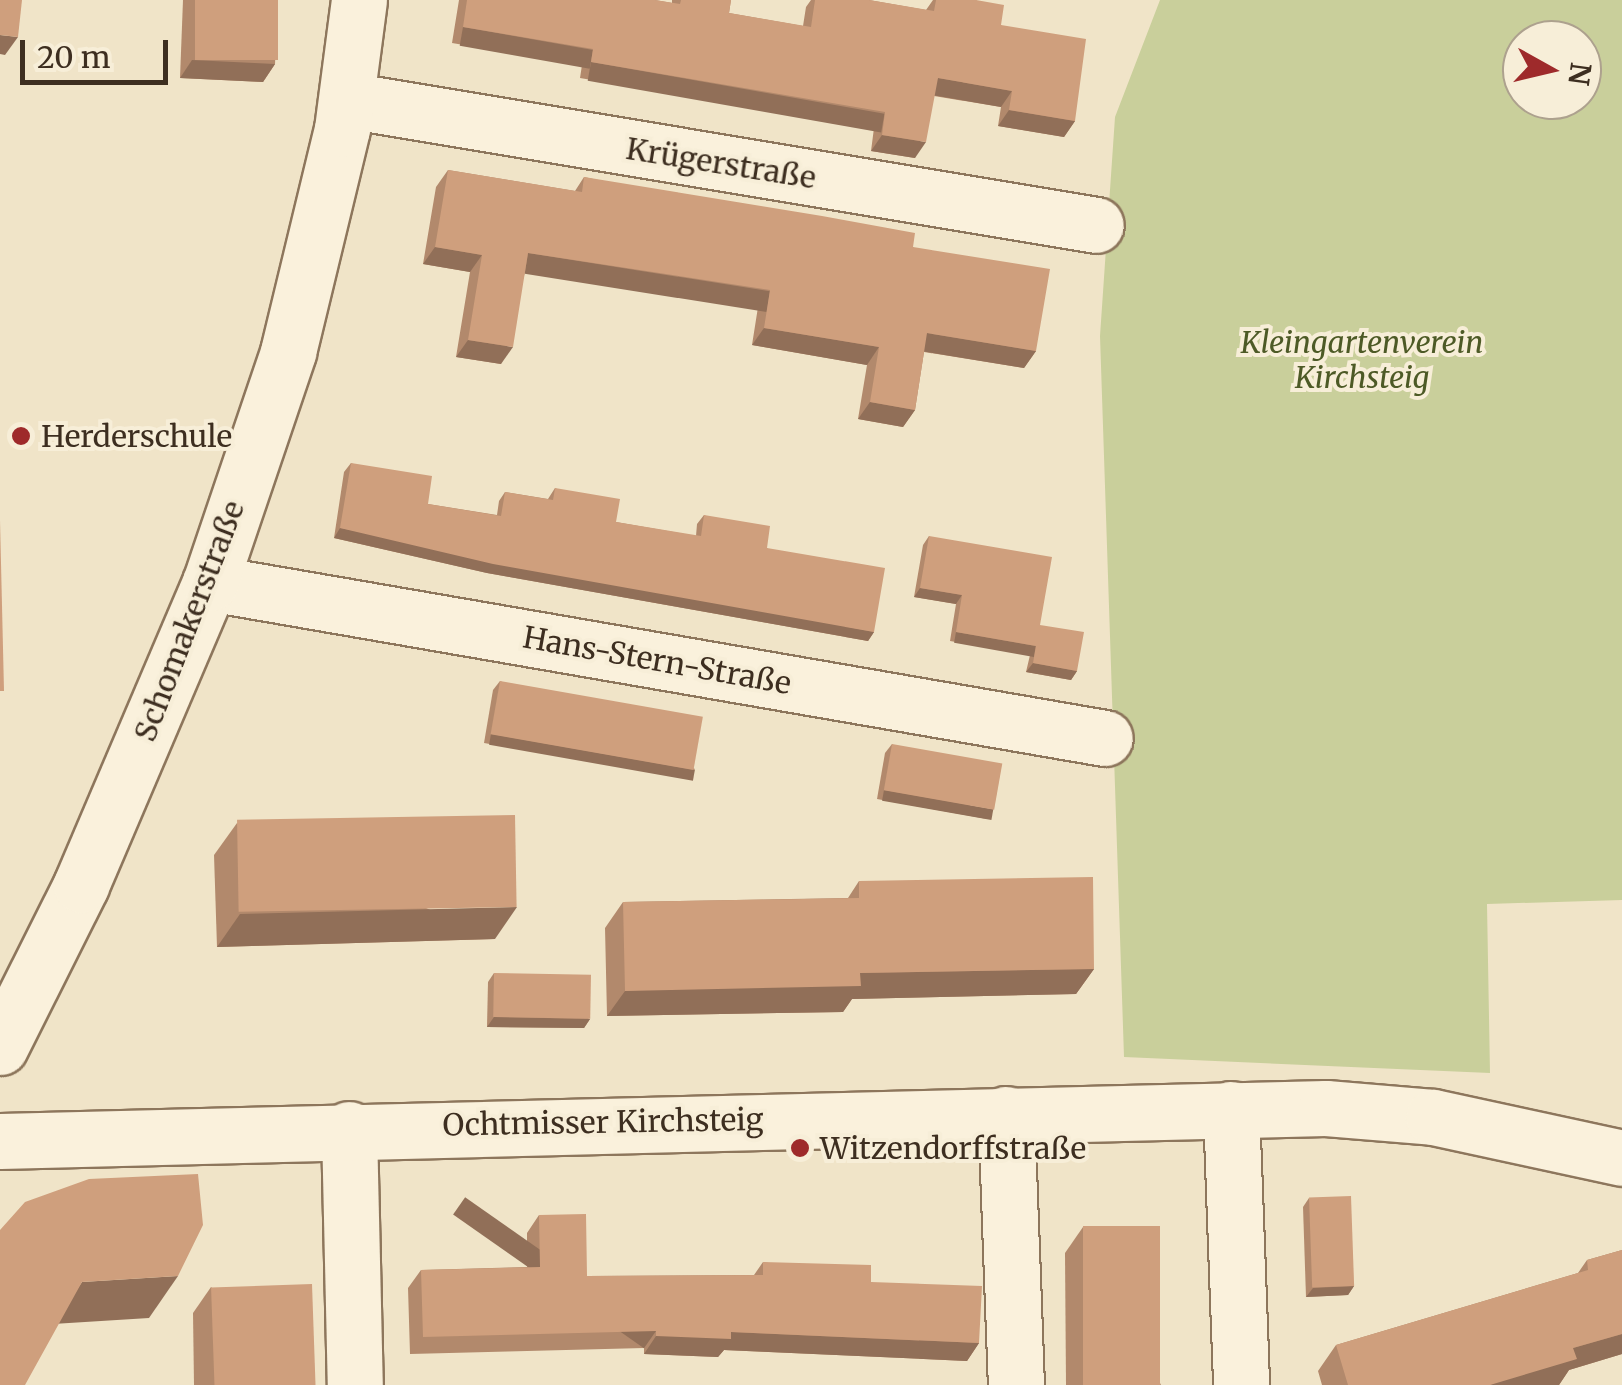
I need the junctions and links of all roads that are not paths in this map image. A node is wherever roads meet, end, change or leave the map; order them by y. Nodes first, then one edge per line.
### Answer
1 (360, 0) edge
2 (347, 100) junction
3 (1096, 225) dead end
4 (210, 583) junction
5 (1105, 738) dead end
6 (0, 1047) edge
7 (1231, 1110) junction
8 (1006, 1114) junction
9 (349, 1129) junction
10 (0, 1142) edge
11 (1622, 1158) edge
12 (355, 1385) edge
13 (1016, 1385) edge
14 (1241, 1385) edge

1 - 2 street, Schomakerstraße
2 - 3 street, Krügerstraße
2 - 4 street, Schomakerstraße
4 - 5 street, Hans-Stern-Straße
4 - 6 street, Schomakerstraße
7 - 8 street, Ochtmisser Kirchsteig
7 - 11 street, Ochtmisser Kirchsteig
7 - 14 street
8 - 9 street, Ochtmisser Kirchsteig
8 - 13 street
9 - 10 street, Ochtmisser Kirchsteig
9 - 12 street

